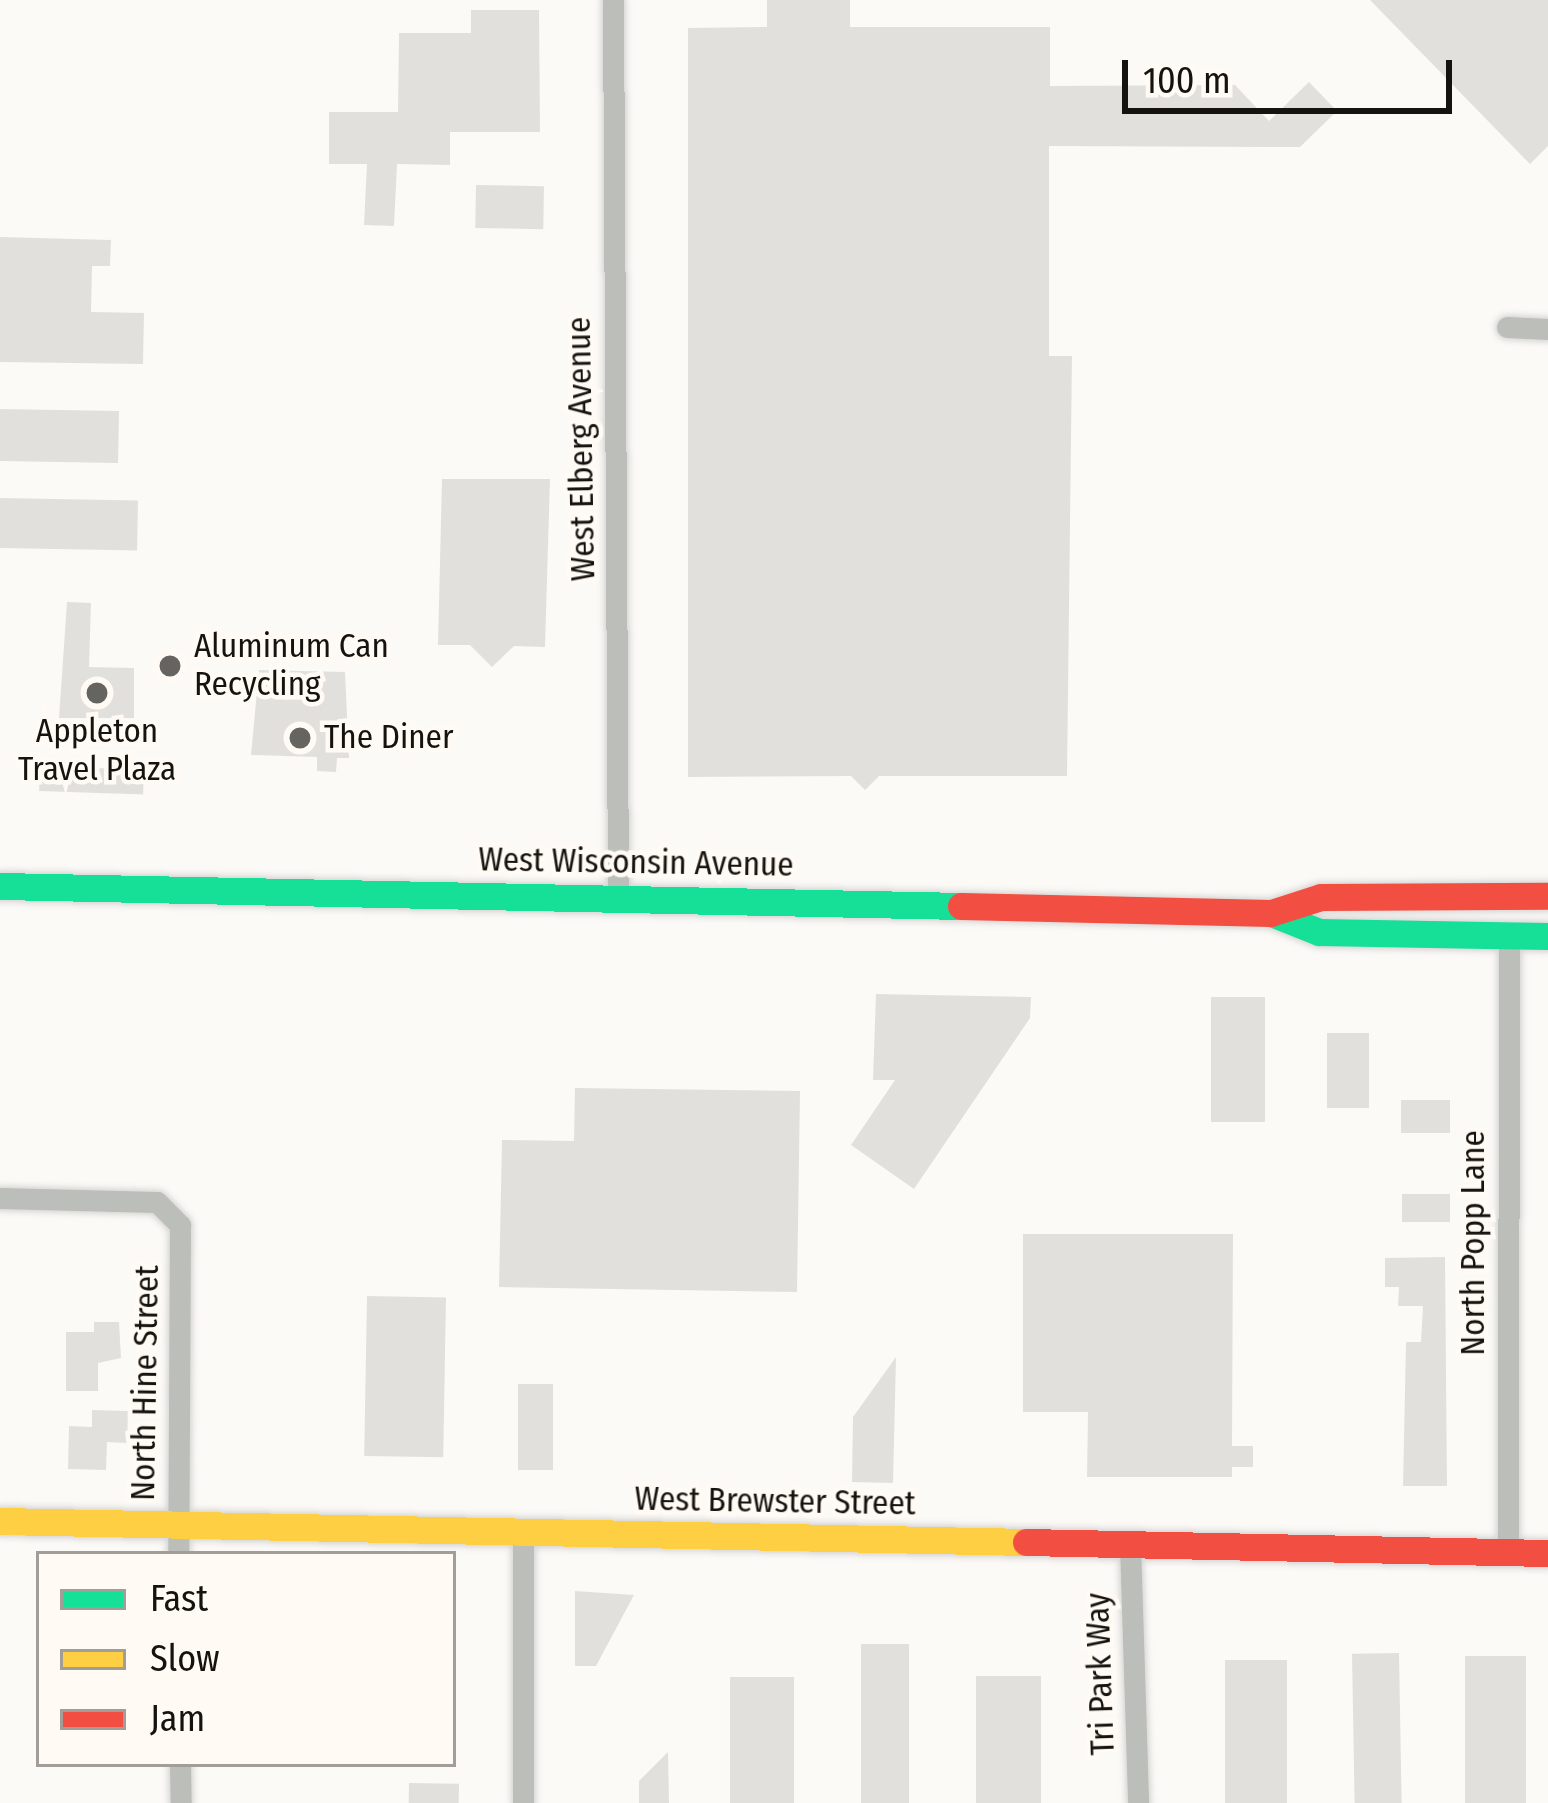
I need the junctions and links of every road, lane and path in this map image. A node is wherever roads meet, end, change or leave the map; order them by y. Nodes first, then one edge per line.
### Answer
1 (613, 0) edge
2 (1507, 328) dead end
3 (1548, 328) edge
4 (0, 886) edge
5 (1548, 896) edge
6 (618, 898) junction
7 (1271, 913) junction
8 (1509, 935) junction
9 (1548, 936) edge
10 (0, 1198) edge
11 (0, 1521) edge
12 (177, 1521) junction
13 (523, 1532) junction
14 (1130, 1544) junction
15 (178, 1551) edge
16 (1508, 1551) junction
17 (1548, 1553) edge
18 (180, 1767) edge
19 (181, 1803) edge
20 (523, 1803) edge
21 (1138, 1803) edge

1 - 6 street, West Elberg Avenue
2 - 3 street
4 - 6 main road, West Wisconsin Avenue
5 - 7 main road, West Wisconsin Avenue
6 - 7 main road, West Wisconsin Avenue
7 - 8 main road, West Wisconsin Avenue
8 - 9 main road, West Wisconsin Avenue
8 - 16 street, North Popp Lane
10 - 12 street, North Hine Street
11 - 12 main road, West Brewster Street
12 - 13 main road, West Brewster Street
12 - 15 street, North Hine Street
13 - 14 main road, West Brewster Street
13 - 20 street
14 - 16 main road, West Brewster Street
14 - 21 street, Tri Park Way
16 - 17 main road, West Brewster Street
18 - 19 street

